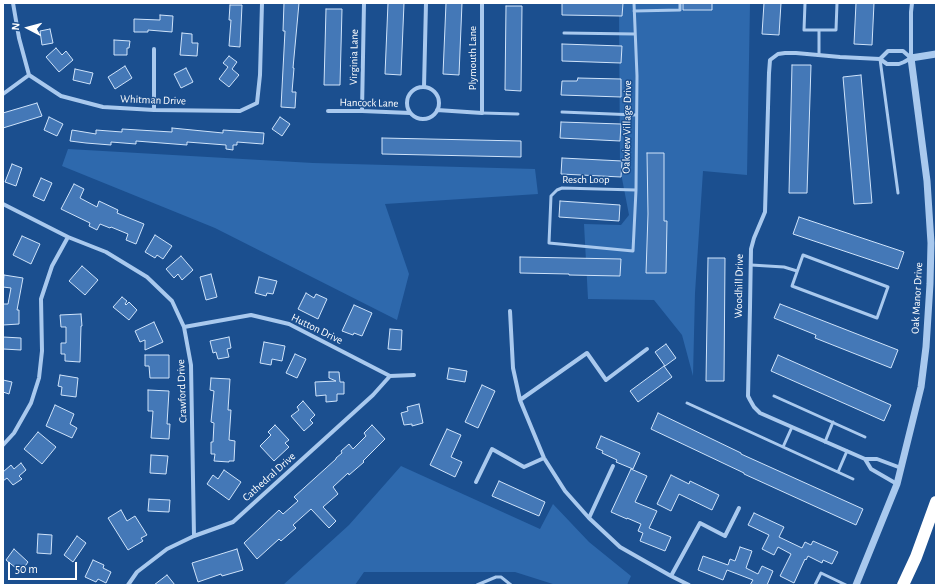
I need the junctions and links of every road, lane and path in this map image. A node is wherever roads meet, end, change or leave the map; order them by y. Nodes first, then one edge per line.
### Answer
1 (13, 3) edge
2 (262, 3) edge
3 (364, 3) edge
4 (426, 3) edge
5 (482, 3) edge
6 (634, 3) edge
7 (680, 3) edge
8 (805, 3) edge
9 (837, 3) edge
10 (912, 3) edge
11 (634, 11) junction
12 (819, 30) junction
13 (564, 32) dead end
14 (635, 34) junction
15 (154, 49) dead end
16 (936, 54) edge
17 (819, 55) junction
18 (911, 58) junction
19 (880, 59) junction
20 (29, 75) junction
21 (424, 87) junction
22 (3, 94) edge
23 (154, 110) junction
24 (437, 110) junction
25 (328, 111) dead end
26 (362, 111) junction
27 (562, 112) dead end
28 (410, 113) junction
29 (482, 113) junction
30 (518, 114) dead end
31 (636, 115) junction
32 (636, 190) junction
33 (898, 193) dead end
34 (3, 204) edge
35 (68, 237) junction
36 (634, 251) joint
37 (751, 265) junction
38 (798, 271) junction
39 (510, 311) dead end
40 (184, 327) junction
41 (647, 349) dead end
42 (414, 374) dead end
43 (390, 376) junction
44 (774, 396) dead end
45 (520, 400) junction
46 (687, 403) dead end
47 (833, 422) junction
48 (792, 427) junction
49 (866, 437) dead end
50 (825, 442) junction
51 (3, 445) edge
52 (783, 447) junction
53 (848, 451) junction
54 (544, 458) junction
55 (865, 459) junction
56 (613, 466) dead end
57 (901, 468) junction
58 (838, 472) junction
59 (853, 479) dead end
60 (476, 482) dead end
61 (897, 484) junction
62 (936, 502) edge
63 (739, 508) dead end
64 (588, 518) junction
65 (194, 536) junction
66 (671, 576) junction
67 (128, 585) edge
68 (477, 585) edge
69 (511, 585) edge
70 (689, 585) edge
71 (815, 585) edge
72 (846, 585) edge
73 (856, 585) edge
74 (903, 585) edge

1 - 20 street
2 - 23 street, Whitman Drive
3 - 26 street, Virginia Lane
4 - 21 street
5 - 29 street, Plymouth Lane
6 - 11 lane, Oakview Village Drive
7 - 11 lane
8 - 12 lane
9 - 12 lane
10 - 18 street, Oak Manor Drive
11 - 14 lane, Oakview Village Drive
12 - 17 lane
13 - 14 lane
14 - 31 lane, Oakview Village Drive
15 - 23 street
16 - 18 street, Woodhill Drive
17 - 19 street, Woodhill Drive
17 - 37 street, Woodhill Drive
18 - 19 street, Woodhill Drive
18 - 19 street, Woodhill Drive
18 - 57 street, Oak Manor Drive
19 - 33 lane
20 - 22 street
20 - 23 street, Whitman Drive
21 - 24 street
21 - 28 street, Hancock Lane
24 - 28 street, Hancock Lane
24 - 29 street
25 - 26 street, Hancock Lane
26 - 28 street, Hancock Lane
27 - 31 lane
29 - 30 lane
31 - 32 lane, Oakview Village Drive
32 - 36 lane, Oakview Village Drive
32 - 36 lane, Resch Loop
34 - 35 street, Crawford Drive
35 - 40 street, Crawford Drive
35 - 51 street
37 - 38 lane
37 - 48 street, Woodhill Drive
38 - 38 lane
39 - 45 street
40 - 43 street, Hutton Drive
40 - 65 street, Crawford Drive
41 - 45 street
42 - 43 street
43 - 65 street, Cathedral Drive
44 - 47 lane
45 - 54 street
46 - 52 lane
47 - 49 lane
47 - 50 lane
48 - 50 street, Woodhill Drive
48 - 52 lane
50 - 53 street, Woodhill Drive
52 - 58 lane
53 - 55 street, Woodhill Drive
53 - 58 lane
54 - 60 street
54 - 64 street
55 - 57 street, Woodhill Drive
55 - 61 street, Woodhill Drive
56 - 64 street
57 - 61 street, Oak Manor Drive
58 - 59 lane
61 - 73 street, Oak Manor Drive
62 - 74 highway
63 - 66 street
64 - 66 street
65 - 67 street, Cathedral Drive
66 - 70 street
68 - 69 lane
71 - 72 lane

